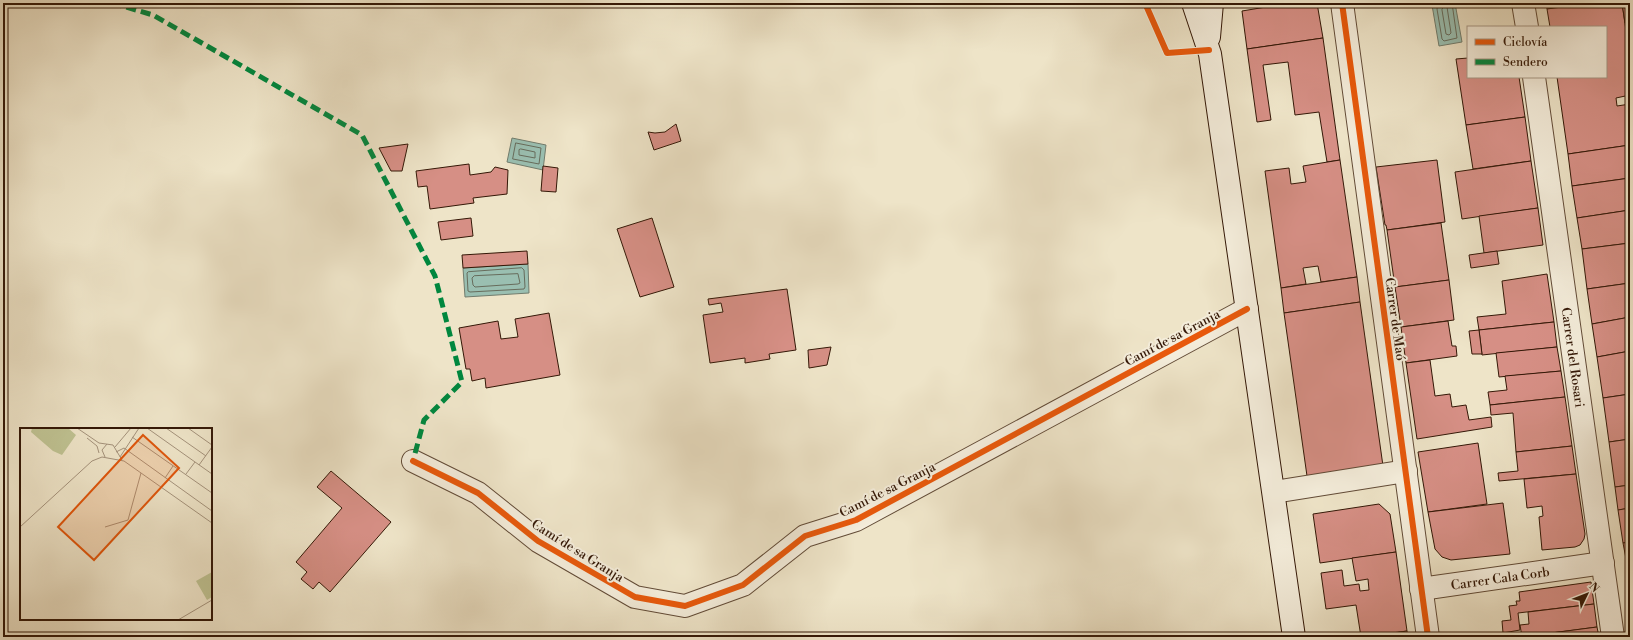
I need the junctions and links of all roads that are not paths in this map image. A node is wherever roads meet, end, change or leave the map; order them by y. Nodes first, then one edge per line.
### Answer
1 (1194, 3) edge
2 (1212, 3) edge
3 (1342, 3) edge
4 (1524, 3) edge
5 (1527, 26) edge
6 (1208, 46) junction
7 (1534, 78) edge
8 (1248, 309) junction
9 (413, 461) dead end
10 (1406, 471) junction
11 (1274, 492) junction
12 (1602, 563) junction
13 (1421, 589) junction
14 (1294, 637) edge
15 (1428, 637) edge
16 (1613, 637) edge

1 - 6 street
2 - 6 street
3 - 10 street, Carrer de Maó
4 - 5 street
6 - 8 street
7 - 12 street, Carrer del Rosari
8 - 9 street, Camí de sa Granja
8 - 11 street
10 - 11 street
10 - 13 street, Carrer de Maó
11 - 14 street
12 - 13 street, Carrer Cala Corb
12 - 16 street, Carrer del Rosari
13 - 15 street, Carrer de Maó

